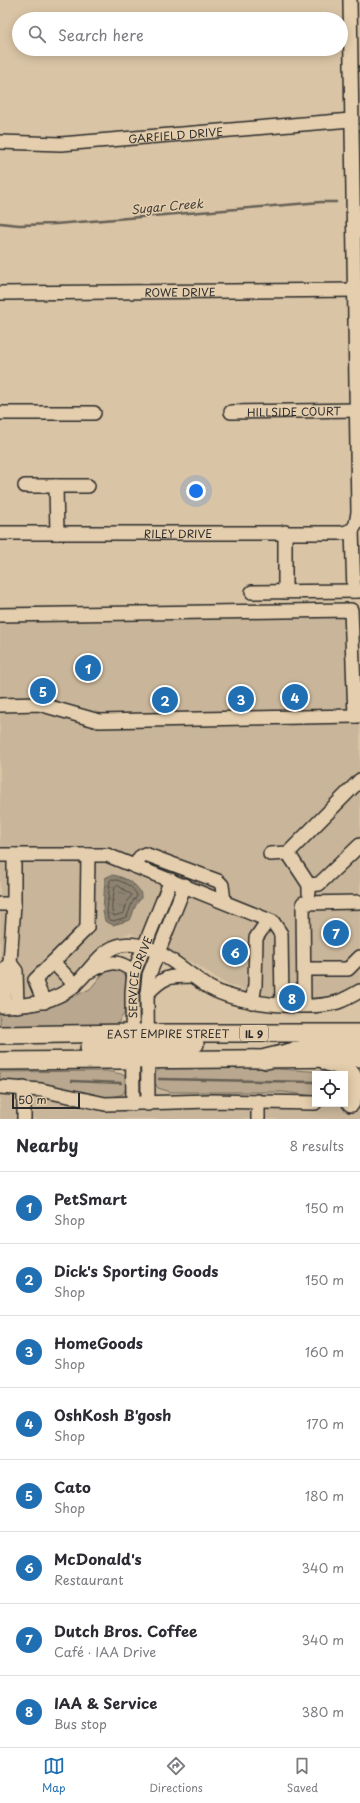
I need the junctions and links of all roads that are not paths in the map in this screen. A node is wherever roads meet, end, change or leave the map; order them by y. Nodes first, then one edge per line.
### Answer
1 (350, 0) edge
2 (351, 120) junction
3 (0, 142) edge
4 (357, 290) edge
5 (0, 293) edge
6 (358, 320) edge
7 (357, 410) junction
8 (231, 412) dead end
9 (0, 413) edge
10 (94, 413) dead end
11 (25, 486) dead end
12 (56, 486) junction
13 (88, 486) dead end
14 (356, 525) edge
15 (285, 532) junction
16 (0, 533) edge
17 (57, 533) junction
18 (357, 591) edge
19 (252, 592) dead end
20 (285, 592) junction
21 (0, 615) edge
22 (0, 706) edge
23 (357, 716) edge
24 (360, 780) edge
25 (360, 845) edge
26 (288, 853) junction
27 (270, 854) dead end
28 (0, 855) edge
29 (14, 855) junction
30 (88, 855) junction
31 (135, 866) junction
32 (171, 880) junction
33 (185, 885) junction
34 (309, 885) junction
35 (224, 901) junction
36 (360, 902) edge
37 (310, 903) junction
38 (0, 904) edge
39 (14, 904) junction
40 (268, 920) junction
41 (143, 947) junction
42 (158, 953) junction
43 (360, 957) edge
44 (53, 962) junction
45 (5, 963) edge
46 (304, 968) junction
47 (134, 972) junction
48 (87, 973) junction
49 (193, 976) junction
50 (75, 985) junction
51 (360, 991) edge
52 (147, 994) junction
53 (44, 1002) junction
54 (252, 1002) junction
55 (282, 1004) junction
56 (304, 1005) junction
57 (7, 1006) edge
58 (360, 1033) edge
59 (0, 1035) edge
60 (140, 1046) junction
61 (360, 1047) edge
62 (0, 1051) edge
63 (266, 1058) junction
64 (311, 1058) junction
65 (360, 1058) edge
66 (0, 1061) edge
67 (148, 1084) junction
68 (0, 1087) edge
69 (24, 1088) junction
70 (258, 1101) junction
71 (185, 1102) junction
72 (312, 1103) edge
73 (352, 1103) edge
74 (133, 1104) junction
75 (148, 1104) junction
76 (24, 1119) edge
77 (258, 1119) edge

1 - 2 street
2 - 3 street, GARFIELD DRIVE
2 - 4 street
4 - 5 street, ROWE DRIVE
4 - 6 street
6 - 7 street
7 - 8 street, HILLSIDE COURT
7 - 14 street
9 - 10 street
11 - 12 street
12 - 13 street
12 - 17 street
14 - 15 street, RILEY DRIVE
14 - 18 street
15 - 17 street, RILEY DRIVE
15 - 20 street
16 - 17 street, RILEY DRIVE
18 - 20 street
19 - 20 street
21 - 23 street
22 - 23 street
24 - 26 street
25 - 34 street
26 - 27 street
26 - 34 street
28 - 29 street
29 - 30 street
29 - 39 street
30 - 31 street
30 - 44 street
31 - 32 street
31 - 35 street
32 - 33 street
32 - 41 street, SERVICE DRIVE
33 - 35 street
33 - 42 street, SERVICE DRIVE
34 - 37 street
35 - 40 street
36 - 37 street
37 - 46 street
38 - 39 street
39 - 45 street
40 - 54 street
40 - 55 street
41 - 42 street
41 - 47 street, SERVICE DRIVE
41 - 48 street
42 - 49 street
42 - 52 street, SERVICE DRIVE
43 - 46 street
44 - 50 street
44 - 53 street
45 - 57 street
46 - 56 street
47 - 48 street
47 - 60 street, SERVICE DRIVE
48 - 50 street
49 - 52 street
49 - 54 street
50 - 53 street
51 - 56 street
52 - 60 street, SERVICE DRIVE
53 - 57 street
54 - 55 street
55 - 56 street
58 - 60 main road, EAST EMPIRE STREET / IL 9
59 - 60 main road, EAST EMPIRE STREET / IL 9
60 - 62 main road
60 - 63 main road, EAST EMPIRE STREET / IL 9
60 - 66 main road, EAST EMPIRE STREET / IL 9
60 - 67 street, SERVICE DRIVE
60 - 74 street, SERVICE DRIVE
61 - 63 highway
63 - 64 main road, EAST EMPIRE STREET / IL 9
64 - 65 main road, EAST EMPIRE STREET / IL 9
64 - 73 main road
67 - 71 street
67 - 75 street, SERVICE DRIVE
68 - 69 street
69 - 74 street
69 - 76 street
70 - 71 street
70 - 72 street
70 - 77 street
71 - 75 street
74 - 75 street

